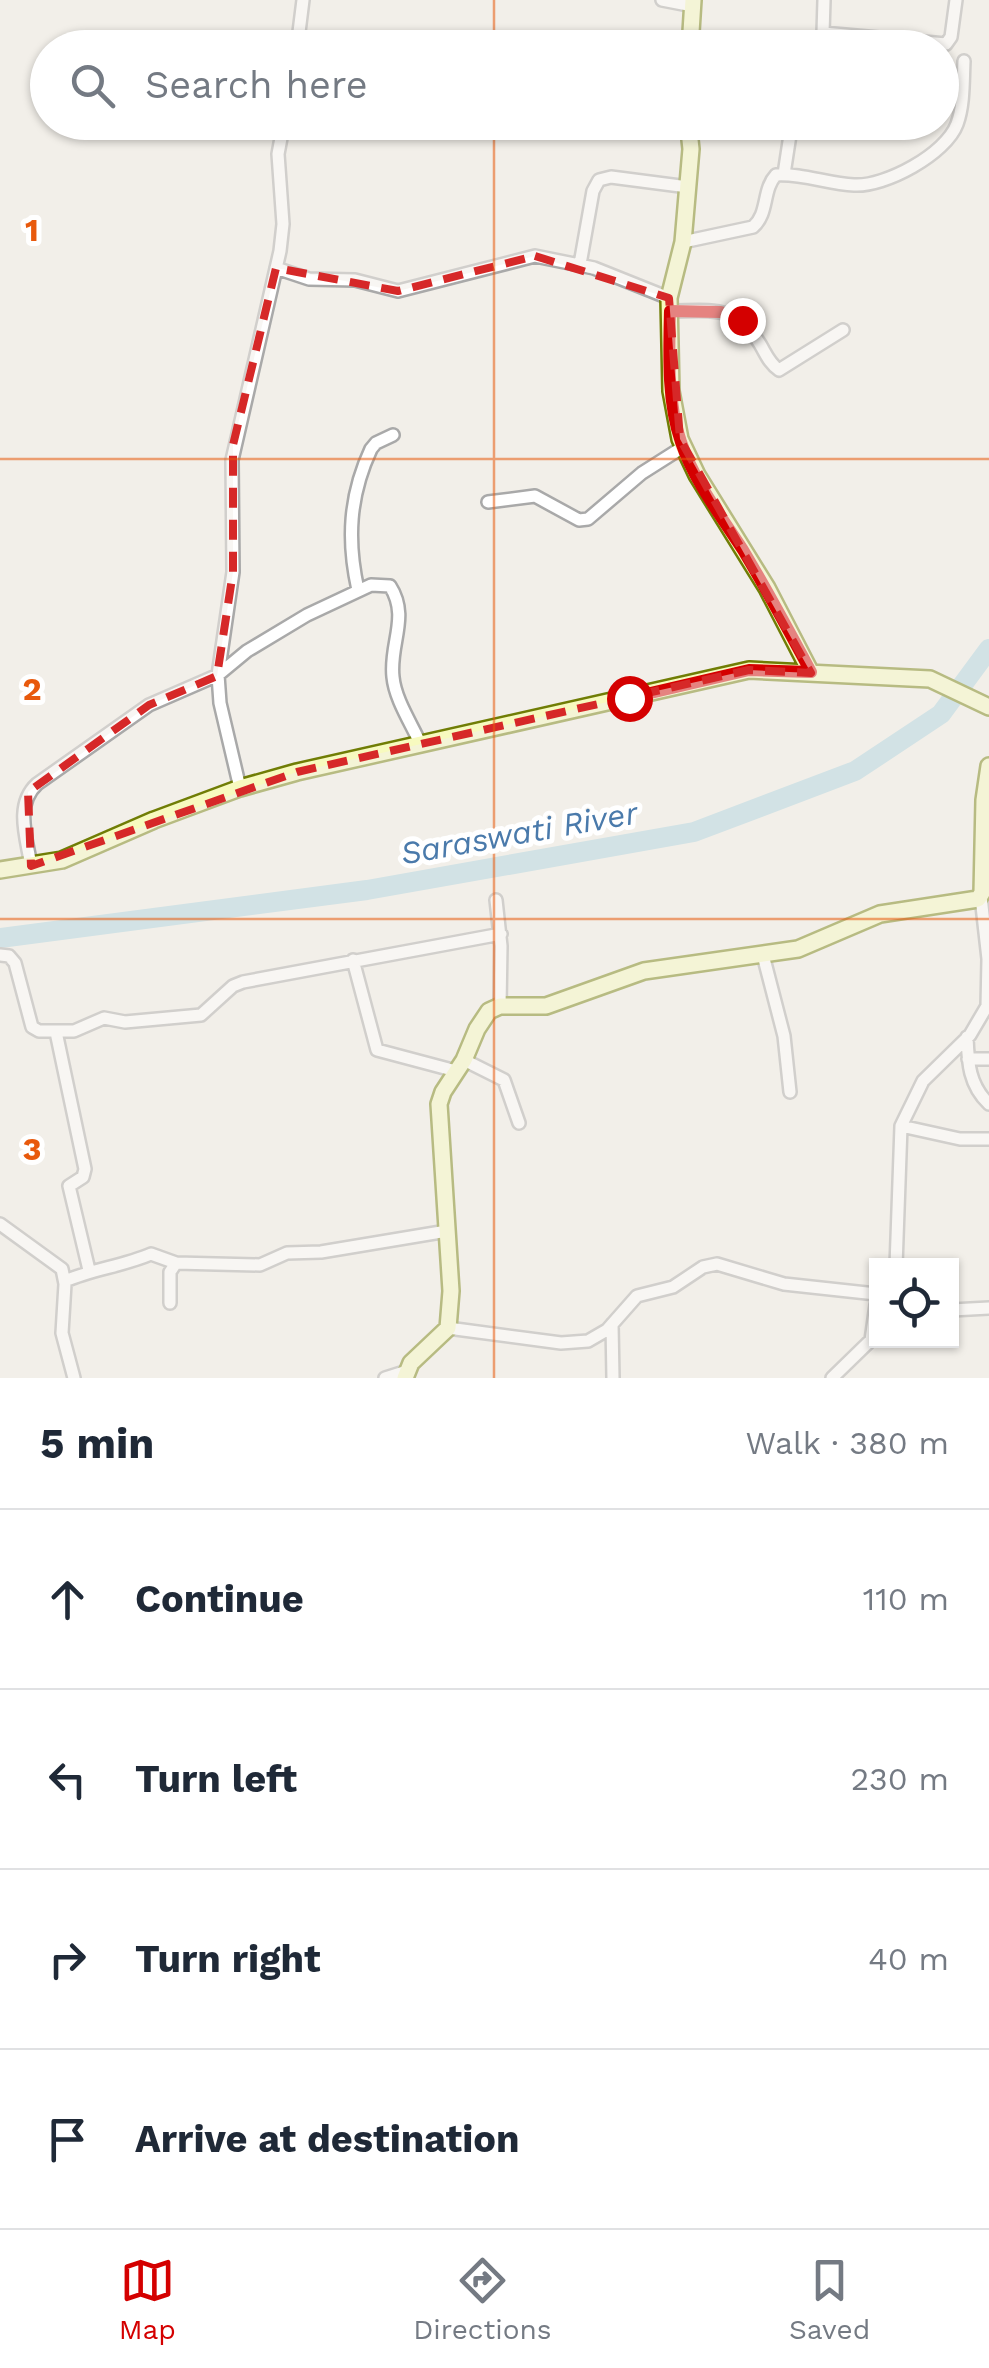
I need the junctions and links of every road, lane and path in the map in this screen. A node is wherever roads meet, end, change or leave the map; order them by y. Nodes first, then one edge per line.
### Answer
1 (303, 0) edge
2 (662, 0) edge
3 (824, 0) edge
4 (956, 0) edge
5 (693, 3) edge
6 (299, 30) edge
7 (691, 30) edge
8 (823, 30) edge
9 (952, 30) edge
10 (964, 61) dead end
11 (959, 112) edge
12 (281, 140) edge
13 (690, 140) edge
14 (789, 140) edge
15 (946, 140) edge
16 (784, 174) junction
17 (688, 187) junction
18 (683, 242) junction
19 (580, 264) junction
20 (276, 268) junction
21 (670, 305) junction
22 (844, 330) dead end
23 (393, 435) dead end
24 (683, 448) junction
25 (488, 502) dead end
26 (358, 590) junction
27 (811, 672) junction
28 (218, 675) junction
29 (988, 707) edge
30 (420, 743) junction
31 (989, 766) edge
32 (240, 788) junction
33 (986, 859) edge
34 (31, 866) junction
35 (0, 870) edge
36 (980, 897) junction
37 (496, 900) dead end
38 (501, 934) junction
39 (988, 953) edge
40 (0, 955) edge
41 (763, 955) junction
42 (354, 960) junction
43 (500, 1006) junction
44 (56, 1032) junction
45 (967, 1038) junction
46 (968, 1059) junction
47 (989, 1060) edge
48 (460, 1066) junction
49 (790, 1092) dead end
50 (989, 1104) edge
51 (519, 1123) dead end
52 (901, 1126) junction
53 (989, 1139) edge
54 (0, 1224) edge
55 (447, 1231) junction
56 (896, 1258) edge
57 (176, 1263) junction
58 (89, 1270) junction
59 (65, 1281) junction
60 (869, 1293) edge
61 (170, 1303) dead end
62 (989, 1308) edge
63 (959, 1310) edge
64 (612, 1324) junction
65 (448, 1328) junction
66 (869, 1342) edge
67 (406, 1374) edge
68 (617, 1377) edge
69 (74, 1378) edge
70 (384, 1378) edge
71 (832, 1378) edge

1 - 6 street
2 - 5 street
3 - 8 street
4 - 9 street
5 - 7 street
10 - 11 street
12 - 20 street
13 - 17 street
14 - 16 street
15 - 16 street
16 - 18 street
17 - 18 street
17 - 19 street
18 - 21 street
19 - 20 street
19 - 21 street
20 - 28 street
21 - 22 street
21 - 24 street
23 - 26 street
24 - 25 street
24 - 27 street
26 - 28 street
26 - 30 street
27 - 29 street
27 - 30 street
28 - 32 street
28 - 34 street
30 - 32 street
31 - 33 street
32 - 34 street
33 - 36 street
34 - 35 street
36 - 39 street
36 - 41 street
37 - 38 street
38 - 42 street
38 - 43 street
39 - 45 street
40 - 44 street
41 - 43 street
41 - 49 street
42 - 44 street
42 - 48 street
43 - 48 street
44 - 58 street
45 - 46 street
45 - 52 street
46 - 47 street
46 - 50 street
48 - 51 street
48 - 55 street
52 - 53 street
52 - 56 street
54 - 59 street
55 - 57 street
55 - 65 street
57 - 58 street
57 - 61 street
58 - 59 street
59 - 69 street
60 - 64 street
62 - 63 street
64 - 65 street
64 - 68 street
65 - 67 street
66 - 71 street
67 - 70 street

